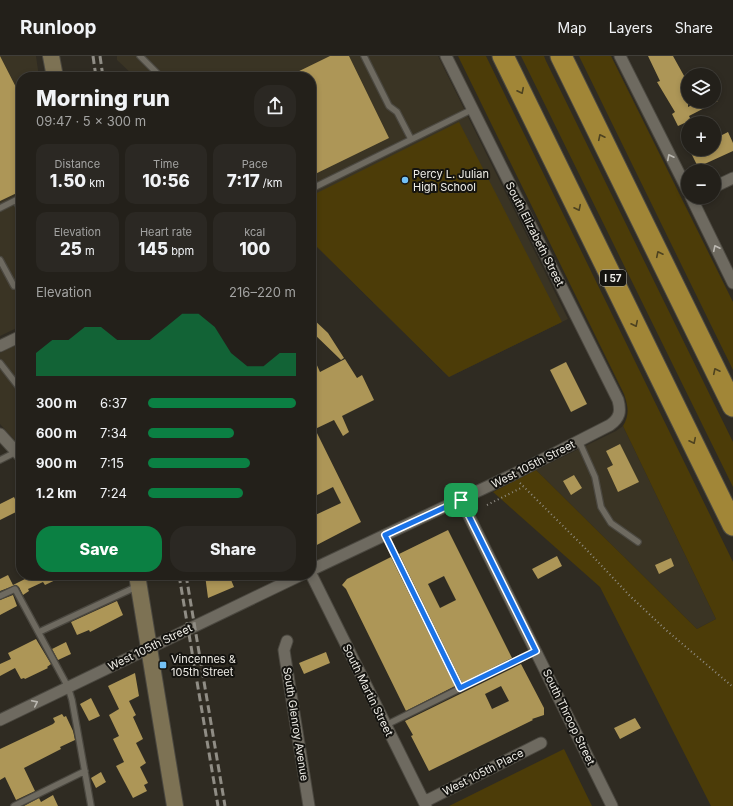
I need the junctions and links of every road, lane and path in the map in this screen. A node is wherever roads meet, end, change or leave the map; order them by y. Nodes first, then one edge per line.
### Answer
1 (51, 56) edge
2 (140, 56) edge
3 (364, 56) edge
4 (446, 56) edge
5 (504, 56) edge
6 (561, 56) edge
7 (620, 56) edge
8 (54, 72) edge
9 (156, 72) edge
10 (472, 109) junction
11 (411, 139) junction
12 (681, 177) edge
13 (733, 178) edge
14 (721, 184) edge
15 (316, 186) edge
16 (16, 200) edge
17 (694, 204) edge
18 (0, 208) edge
19 (0, 260) edge
20 (733, 283) edge
21 (16, 285) edge
22 (16, 338) edge
23 (1, 343) edge
24 (0, 363) edge
25 (16, 384) edge
26 (733, 406) edge
27 (620, 414) joint
28 (0, 434) edge
29 (579, 441) junction
30 (16, 452) edge
31 (16, 456) edge
32 (0, 460) edge
33 (512, 476) junction
34 (523, 487) junction
35 (461, 500) junction
36 (486, 505) dead end
37 (733, 525) edge
38 (385, 535) junction
39 (638, 542) dead end
40 (316, 568) edge
41 (133, 580) edge
42 (135, 580) edge
43 (290, 580) edge
44 (314, 580) edge
45 (0, 596) edge
46 (38, 632) junction
47 (287, 641) dead end
48 (149, 647) junction
49 (536, 651) junction
50 (68, 687) junction
51 (733, 687) edge
52 (460, 688) junction
53 (0, 720) edge
54 (386, 725) junction
55 (541, 743) dead end
56 (85, 771) junction
57 (425, 804) edge
58 (14, 806) edge
59 (91, 806) edge
60 (175, 806) edge
61 (309, 806) edge
62 (612, 806) edge

1 - 8 main road
2 - 9 lane
3 - 11 lane
4 - 10 street, South Elizabeth Street
5 -> 37 highway, I 57
26 -> 6 highway
12 -> 7 street
10 - 11 lane
10 - 27 street, South Elizabeth Street
11 - 15 lane
13 - 14 street
16 - 18 lane
20 -> 17 street
19 - 21 lane
22 - 23 street
24 - 25 lane
27 - 29 street, West 105th Street
28 - 30 street
29 - 33 street, West 105th Street
29 - 39 lane
31 - 32 lane
33 - 34 path
33 - 35 street, West 105th Street
34 - 36 path
34 - 51 path
35 - 38 street, West 105th Street
35 - 49 street, South Throop Street
38 - 40 street, West 105th Street
38 - 52 lane
41 - 46 lane
42 - 48 main road
43 - 48 street, West 105th Street
44 - 54 street, South Martin Street
45 - 46 lane
46 - 50 lane
47 - 61 street, South Glenroy Avenue
48 - 50 street, West 105th Street
48 - 60 main road
49 - 52 lane
49 - 62 street, South Throop Street
53 -> 50 street, West 105th Street
50 - 56 lane
52 - 54 lane
54 - 57 street, South Martin Street
55 - 57 street, West 105th Place
56 - 58 lane
56 - 59 lane

